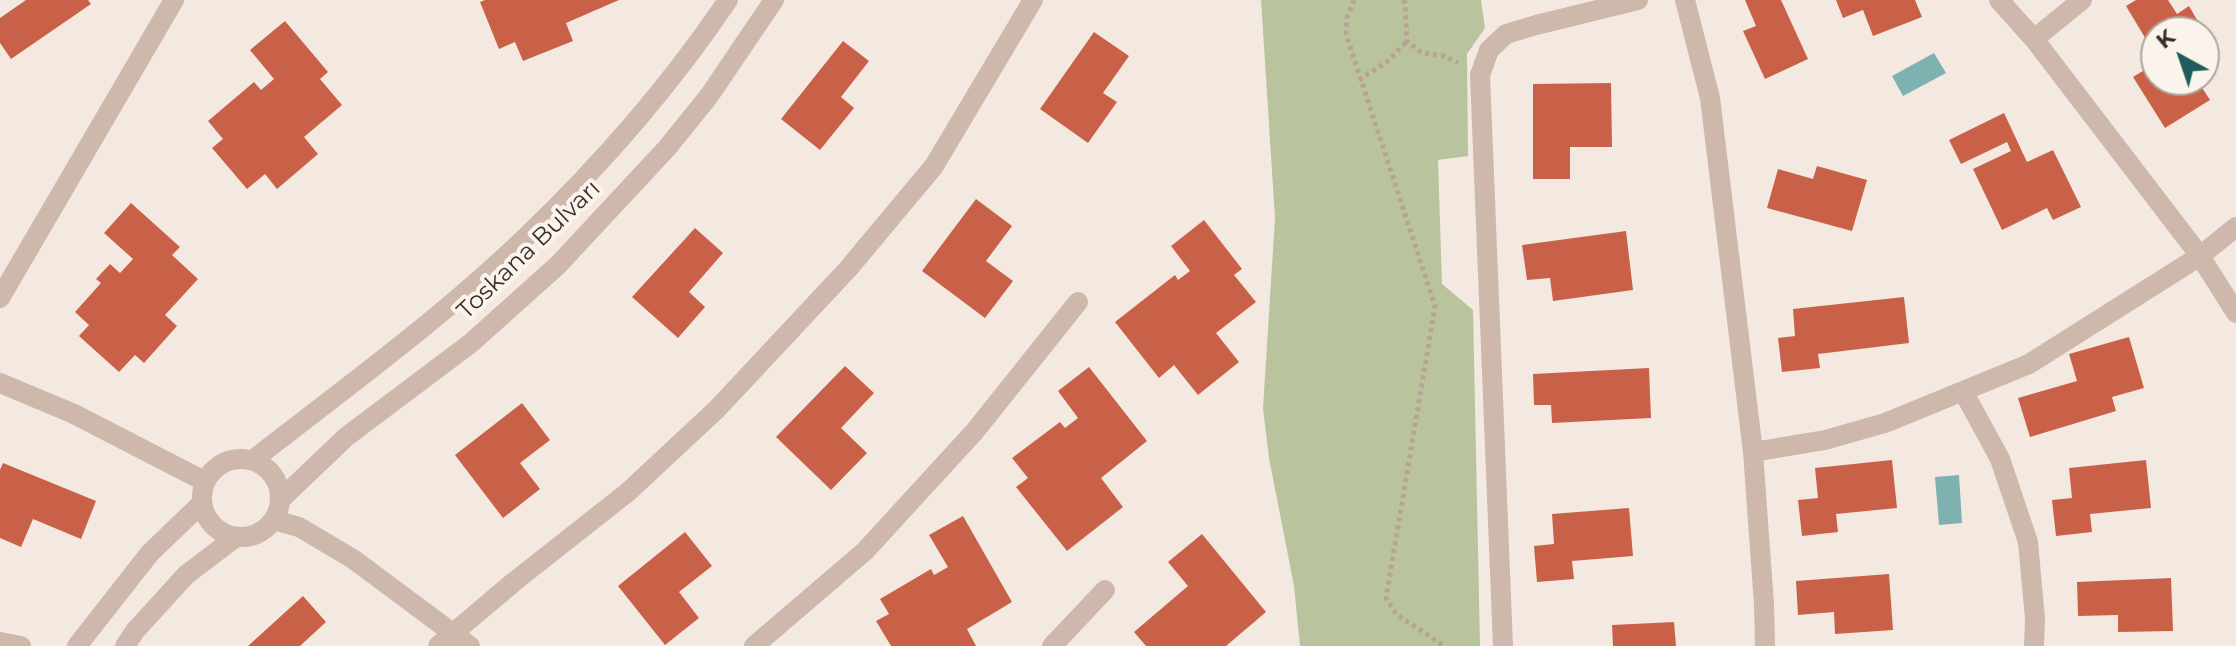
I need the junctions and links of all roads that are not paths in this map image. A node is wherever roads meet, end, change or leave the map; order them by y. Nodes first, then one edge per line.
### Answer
1 (174, 0) edge
2 (728, 0) edge
3 (774, 0) edge
4 (1033, 0) edge
5 (1638, 0) edge
6 (1685, 0) edge
7 (1999, 0) edge
8 (2082, 0) edge
9 (2034, 39) junction
10 (2236, 227) edge
11 (2200, 256) junction
12 (0, 298) edge
13 (1078, 302) dead end
14 (2236, 313) edge
15 (0, 383) edge
16 (1963, 391) junction
17 (1753, 452) junction
18 (253, 460) junction
19 (204, 481) junction
20 (280, 500) junction
21 (201, 504) junction
22 (274, 520) junction
23 (236, 537) junction
24 (1105, 590) dead end
25 (454, 641) edge
26 (0, 642) edge
27 (21, 646) edge
28 (77, 646) edge
29 (125, 646) edge
30 (754, 646) edge
31 (1052, 646) edge
32 (1503, 646) edge
33 (1765, 646) edge
34 (2034, 646) edge

1 - 12 street
2 - 18 street, Toskana Bulvarı
3 - 20 street, Toskana Bulvarı
4 - 25 street
5 - 32 street
6 - 17 street
7 - 9 street
8 - 9 street
9 - 11 street
10 - 11 street
11 - 14 street
11 - 16 street
13 - 30 street
15 - 19 street
16 - 17 street
16 - 34 street
17 - 33 street
18 - 19 street, Toskana Bulvarı
18 - 20 street
19 - 21 street
20 - 22 street, Toskana Bulvarı
21 - 23 street
21 - 28 street
22 - 23 street
22 - 25 street
23 - 29 street
24 - 31 street
26 - 27 street

